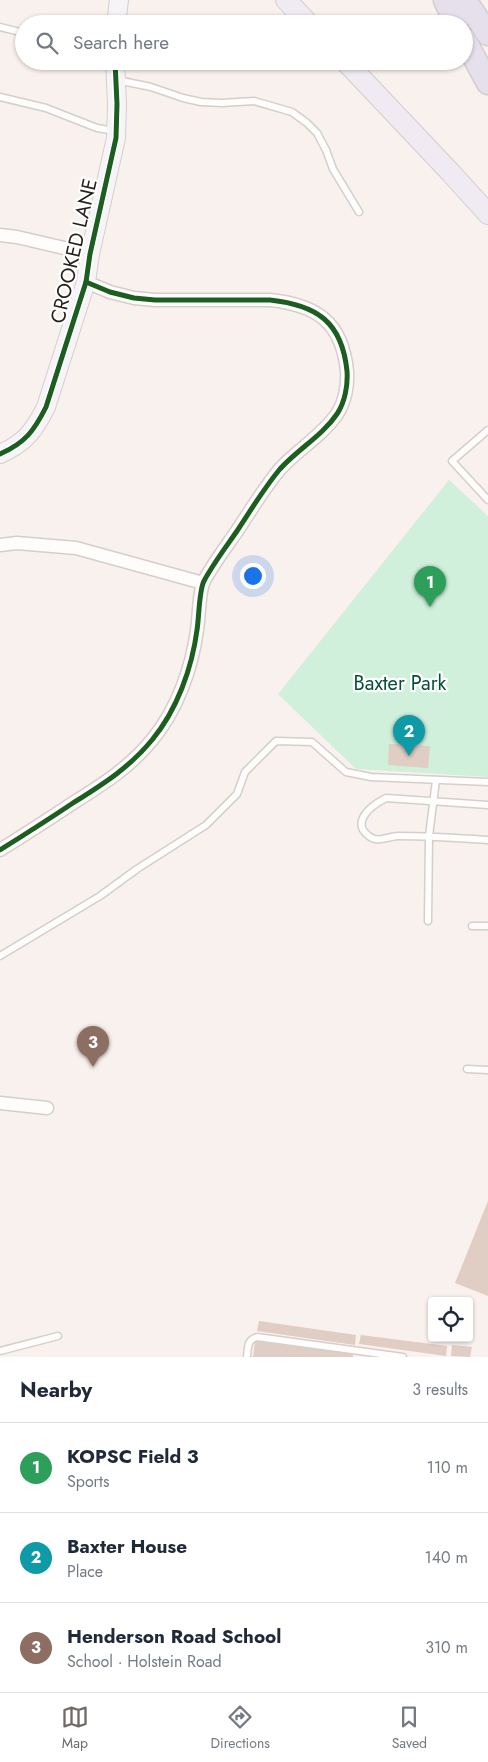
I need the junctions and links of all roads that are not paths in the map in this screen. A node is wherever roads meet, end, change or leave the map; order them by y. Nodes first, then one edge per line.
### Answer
1 (119, 0) edge
2 (286, 0) edge
3 (445, 0) edge
4 (465, 0) edge
5 (117, 15) edge
6 (300, 15) edge
7 (452, 15) edge
8 (0, 28) edge
9 (15, 31) edge
10 (488, 34) edge
11 (473, 55) edge
12 (115, 70) edge
13 (353, 70) edge
14 (116, 80) junction
15 (488, 83) edge
16 (0, 98) edge
17 (116, 131) junction
18 (359, 212) dead end
19 (488, 214) edge
20 (0, 235) edge
21 (90, 254) junction
22 (86, 282) junction
23 (487, 432) edge
24 (0, 454) edge
25 (488, 500) edge
26 (0, 545) edge
27 (203, 583) junction
28 (436, 780) junction
29 (488, 782) edge
30 (434, 802) junction
31 (488, 805) edge
32 (429, 836) junction
33 (488, 840) edge
34 (0, 850) edge
35 (428, 921) dead end
36 (472, 926) dead end
37 (488, 926) edge
38 (0, 956) edge
39 (467, 1069) dead end
40 (488, 1070) edge
41 (0, 1103) edge
42 (48, 1108) dead end
43 (58, 1336) dead end
44 (0, 1351) edge
45 (246, 1357) edge
46 (404, 1357) edge

1 - 5 street
2 - 6 main road
3 - 7 highway
4 - 10 highway
8 - 9 lane
11 - 15 highway
12 - 14 street, CROOKED LANE
13 - 19 main road
14 - 17 street, CROOKED LANE
14 - 18 lane
16 - 17 lane
17 - 21 street, CROOKED LANE
20 - 21 street
21 - 22 street, CROOKED LANE
22 - 24 street, CROOKED LANE
22 - 27 street
23 - 25 lane
26 - 27 street
27 - 34 street
28 - 29 lane
28 - 30 lane
28 - 38 lane
30 - 31 lane
30 - 32 lane
30 - 32 lane
32 - 33 lane
32 - 35 lane
36 - 37 lane
39 - 40 lane
41 - 42 street
43 - 44 lane
45 - 46 lane

